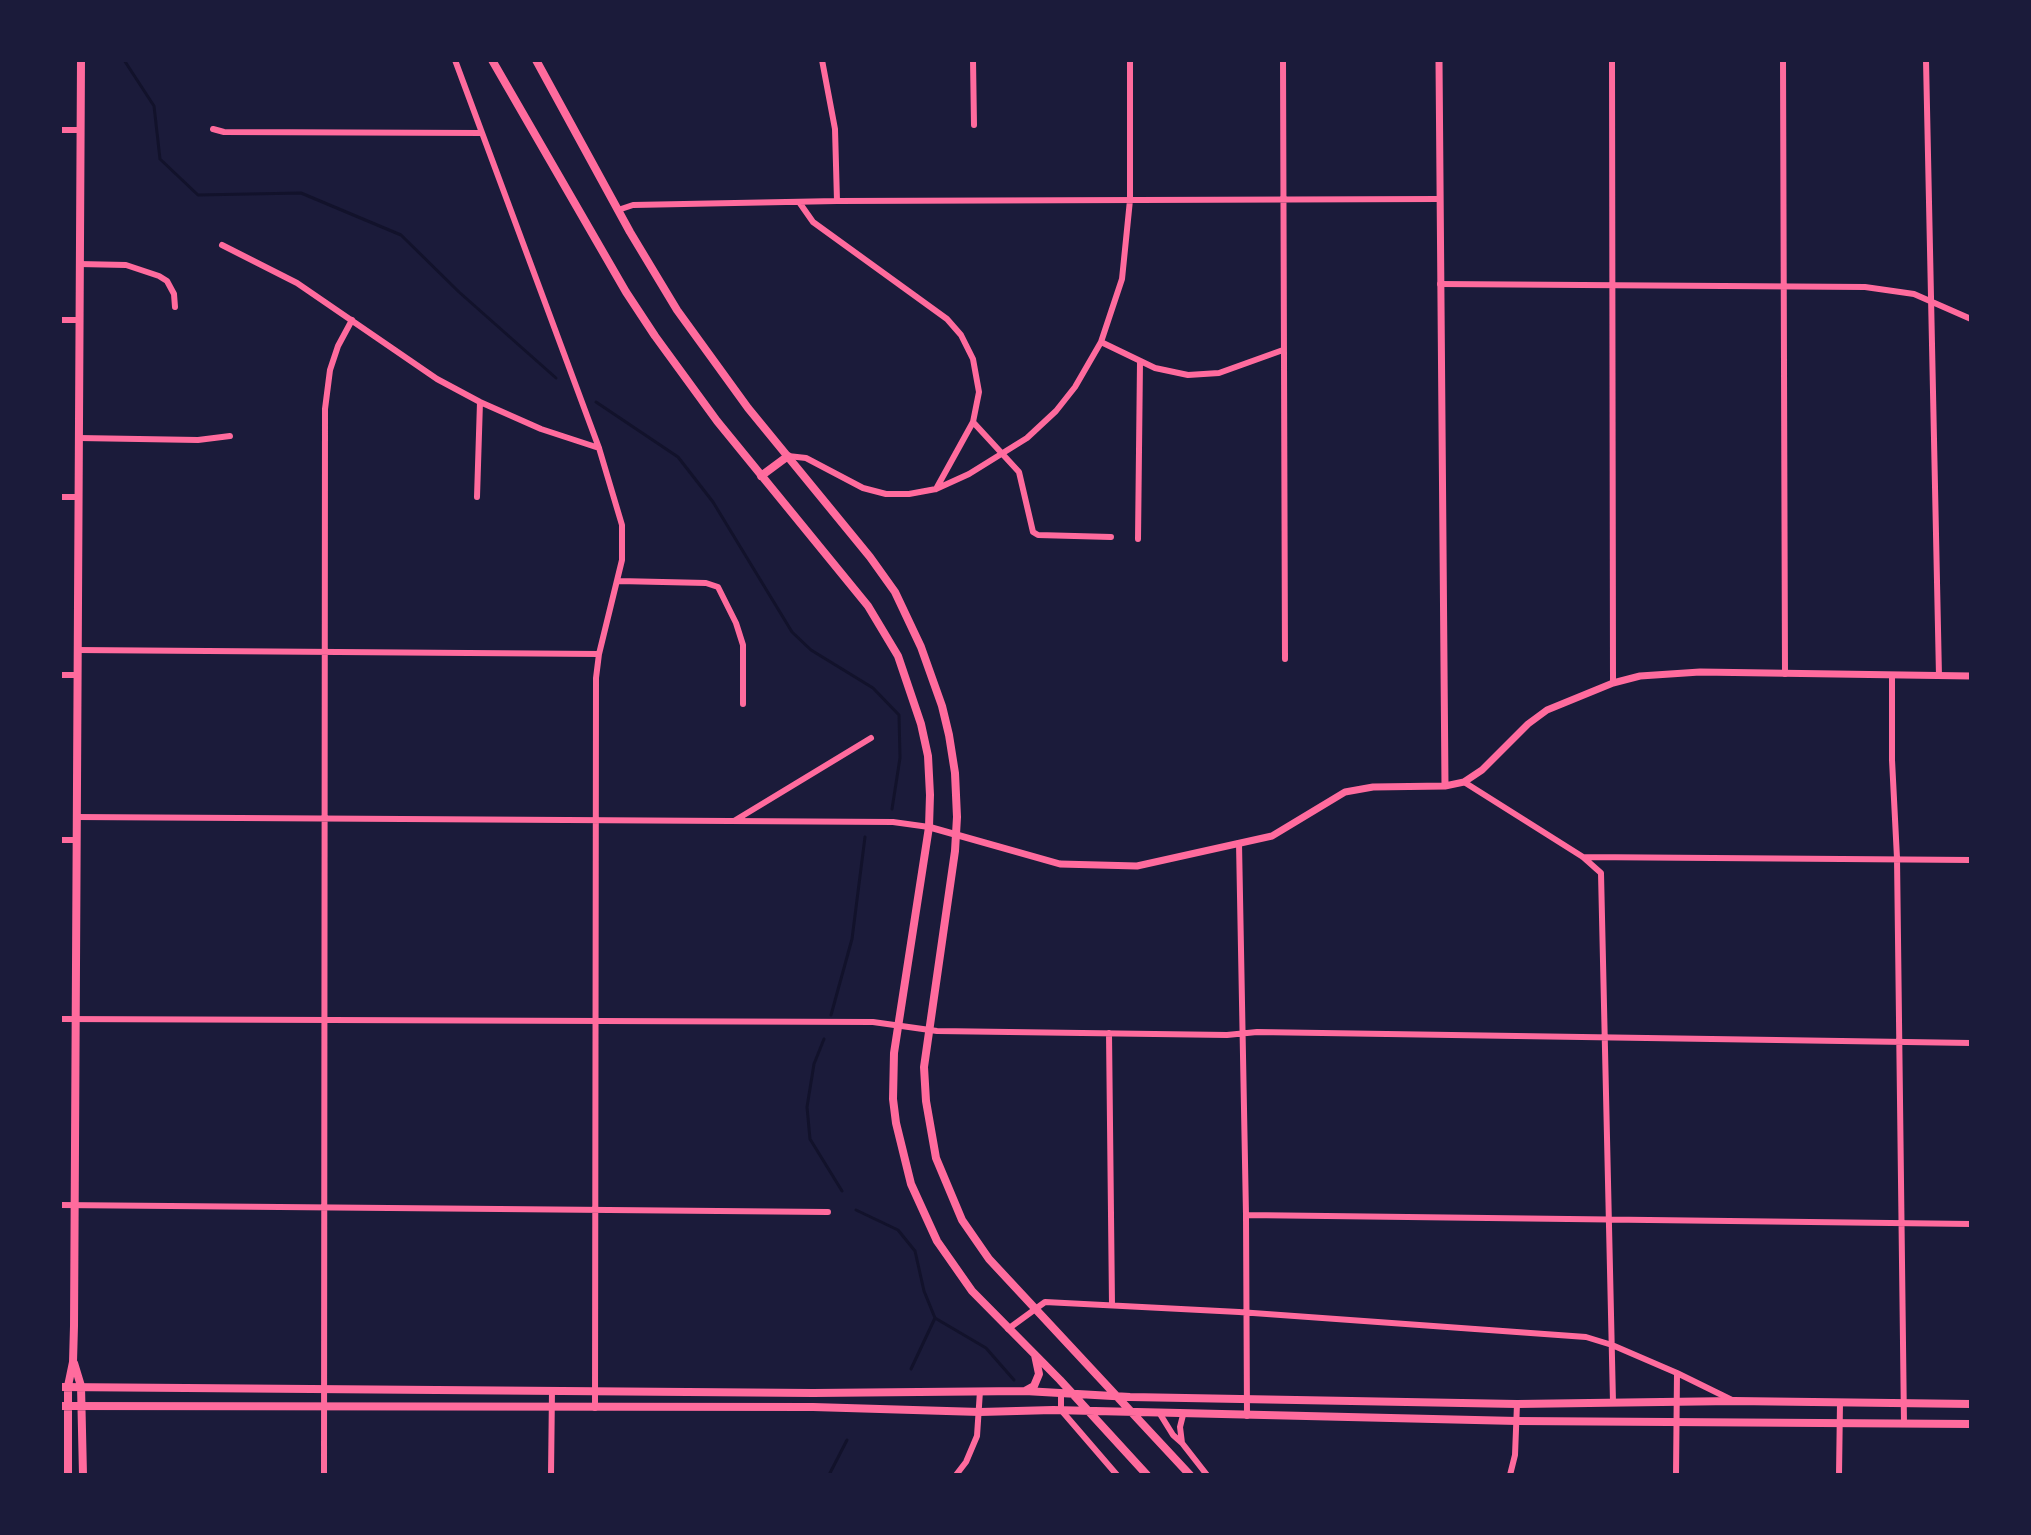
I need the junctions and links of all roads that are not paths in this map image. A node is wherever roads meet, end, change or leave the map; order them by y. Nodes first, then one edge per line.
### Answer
1 (81, 60) edge
2 (455, 60) edge
3 (492, 60) edge
4 (536, 60) edge
5 (822, 60) edge
6 (973, 60) edge
7 (1130, 60) edge
8 (1283, 60) edge
9 (1439, 60) edge
10 (1612, 60) edge
11 (1783, 60) edge
12 (1926, 60) edge
13 (974, 125) dead end
14 (213, 129) dead end
15 (60, 130) edge
16 (80, 130) junction
17 (482, 133) junction
18 (1439, 199) junction
19 (1130, 200) junction
20 (1284, 200) junction
21 (837, 201) junction
22 (799, 202) junction
23 (618, 210) junction
24 (222, 245) dead end
25 (79, 264) junction
26 (1440, 284) junction
27 (1612, 284) junction
28 (1784, 288) junction
29 (1931, 300) junction
30 (175, 307) dead end
31 (1971, 319) edge
32 (60, 320) edge
33 (79, 320) junction
34 (352, 320) junction
35 (1101, 342) junction
36 (1283, 350) junction
37 (1140, 362) junction
38 (480, 402) junction
39 (973, 422) junction
40 (230, 436) dead end
41 (79, 438) junction
42 (599, 448) junction
43 (1004, 454) junction
44 (788, 456) junction
45 (761, 476) junction
46 (936, 489) junction
47 (60, 497) edge
48 (78, 497) junction
49 (477, 497) dead end
50 (1111, 537) dead end
51 (1138, 539) dead end
52 (619, 581) junction
53 (77, 650) junction
54 (324, 653) junction
55 (599, 654) junction
56 (1285, 659) dead end
57 (1785, 674) junction
58 (60, 675) edge
59 (77, 675) junction
60 (1892, 676) junction
61 (1939, 676) junction
62 (1971, 676) edge
63 (1613, 683) junction
64 (743, 704) dead end
65 (871, 738) dead end
66 (1464, 782) junction
67 (1445, 786) junction
68 (76, 817) junction
69 (324, 819) junction
70 (596, 821) junction
71 (732, 822) junction
72 (929, 827) junction
73 (956, 835) junction
74 (60, 840) edge
75 (76, 840) junction
76 (1239, 843) junction
77 (1583, 857) junction
78 (1897, 858) junction
79 (1971, 860) edge
80 (323, 1018) junction
81 (60, 1019) edge
82 (76, 1019) junction
83 (595, 1022) junction
84 (896, 1024) junction
85 (928, 1030) junction
86 (1109, 1033) junction
87 (1243, 1034) junction
88 (1604, 1038) junction
89 (1899, 1042) junction
90 (1971, 1043) edge
91 (60, 1205) edge
92 (75, 1205) junction
93 (323, 1206) junction
94 (595, 1211) junction
95 (828, 1212) dead end
96 (1246, 1215) junction
97 (1608, 1220) junction
98 (1902, 1223) junction
99 (1971, 1224) edge
100 (1112, 1305) junction
101 (1033, 1308) junction
102 (1247, 1312) junction
103 (1007, 1330) junction
104 (1612, 1345) junction
105 (1035, 1354) junction
106 (73, 1362) junction
107 (1677, 1373) junction
108 (64, 1386) edge
109 (81, 1386) junction
110 (324, 1387) junction
111 (552, 1390) junction
112 (594, 1391) junction
113 (980, 1391) junction
114 (1025, 1391) junction
115 (1061, 1394) junction
116 (1072, 1394) junction
117 (1114, 1396) junction
118 (1247, 1398) junction
119 (1677, 1401) junction
120 (1734, 1401) junction
121 (1613, 1402) junction
122 (1840, 1403) junction
123 (1904, 1403) junction
124 (1517, 1404) junction
125 (1971, 1404) edge
126 (64, 1406) edge
127 (82, 1406) junction
128 (324, 1406) junction
129 (552, 1407) junction
130 (595, 1408) junction
131 (1061, 1410) junction
132 (1087, 1411) junction
133 (980, 1412) junction
134 (1129, 1413) junction
135 (1160, 1414) junction
136 (1183, 1415) junction
137 (1247, 1416) junction
138 (1517, 1421) junction
139 (1676, 1421) junction
140 (1840, 1422) junction
141 (1904, 1423) junction
142 (1971, 1424) edge
143 (1182, 1443) junction
144 (68, 1475) edge
145 (83, 1475) edge
146 (324, 1475) edge
147 (551, 1475) edge
148 (956, 1475) edge
149 (1117, 1475) edge
150 (1147, 1475) edge
151 (1190, 1475) edge
152 (1207, 1475) edge
153 (1510, 1475) edge
154 (1676, 1475) edge
155 (1839, 1475) edge

1 - 16 main road
2 - 17 street
3 - 45 main road
4 - 23 main road
5 - 21 street
6 - 13 street
7 - 19 street
8 - 20 street
9 - 18 street
10 - 27 street
11 - 28 street
12 - 29 street
14 - 17 street
15 - 16 street
16 - 25 main road
17 - 42 street
18 - 20 street
18 - 26 street
19 - 20 street
19 - 21 street
19 - 35 street
20 - 36 street
21 - 22 street
22 - 23 street
22 - 39 street
23 - 44 main road
24 - 34 street
25 - 30 street
25 - 33 main road
26 - 27 street
26 - 67 street
27 - 28 street
27 - 63 street
28 - 29 street
28 - 57 street
29 - 31 street
29 - 61 street
32 - 33 street
33 - 41 main road
34 - 38 street
34 - 54 street
35 - 37 street
35 - 43 street
36 - 37 street
36 - 56 street
37 - 51 street
38 - 42 street
38 - 49 street
39 - 43 street
39 - 46 street
40 - 41 street
41 - 48 main road
42 - 52 street
43 - 46 street
43 - 50 street
44 - 45 main road
44 - 46 street
44 - 73 main road
45 - 72 main road
47 - 48 street
48 - 53 main road
52 - 55 street
52 - 64 street
53 - 54 street
53 - 59 main road
54 - 55 street
54 - 69 street
55 - 70 street
57 - 60 street
57 - 63 street
58 - 59 street
59 - 68 main road
60 - 61 street
60 - 78 street
61 - 62 street
63 - 66 street
65 - 71 street
66 - 67 street
66 - 77 street
67 - 76 street
68 - 69 street
68 - 75 main road
69 - 70 street
69 - 80 street
70 - 71 street
70 - 83 street
71 - 72 street
72 - 73 street
72 - 84 main road
73 - 76 street
73 - 85 main road
74 - 75 street
75 - 82 main road
76 - 87 street
77 - 78 street
77 - 88 street
78 - 79 street
78 - 89 street
80 - 82 street
80 - 83 street
80 - 93 street
81 - 82 street
82 - 92 main road
83 - 84 street
83 - 94 street
84 - 85 street
84 - 103 main road
85 - 86 street
85 - 101 main road
86 - 87 street
86 - 100 street
87 - 88 street
87 - 96 street
88 - 89 street
88 - 97 street
89 - 90 street
89 - 98 street
91 - 92 street
92 - 93 street
92 - 106 main road
93 - 94 street
93 - 110 street
94 - 95 street
94 - 112 street
96 - 97 street
96 - 102 street
97 - 98 street
97 - 104 street
98 - 99 street
98 - 123 street
100 - 101 street
100 - 102 street
101 - 103 street
101 - 117 main road
102 - 104 street
102 - 118 street
103 - 105 main road
104 - 107 street
104 - 121 street
105 - 114 main road
105 - 116 main road
106 - 108 main road
106 - 109 main road
107 - 119 street
107 - 120 street
108 - 109 main road
108 - 126 main road
109 - 110 main road
109 - 127 main road
110 - 111 main road
110 - 128 street
111 - 112 main road
111 - 129 street
112 - 113 main road
112 - 130 street
113 - 114 main road
113 - 133 street
114 - 115 main road
115 - 116 main road
115 - 131 street
116 - 117 main road
116 - 132 main road
117 - 118 main road
117 - 134 main road
118 - 124 main road
118 - 137 street
119 - 120 main road
119 - 121 main road
119 - 139 street
120 - 122 main road
121 - 124 main road
122 - 123 main road
122 - 140 street
123 - 125 main road
123 - 141 street
124 - 138 street
126 - 127 main road
126 - 144 main road
127 - 128 main road
127 - 145 main road
128 - 129 main road
128 - 146 street
129 - 130 main road
129 - 147 street
130 - 133 main road
131 - 132 main road
131 - 133 main road
131 - 149 street
132 - 134 main road
132 - 150 main road
133 - 148 street
134 - 135 main road
134 - 151 main road
135 - 136 main road
135 - 143 street
136 - 137 main road
136 - 143 street
137 - 138 main road
138 - 139 main road
138 - 153 street
139 - 140 main road
139 - 154 street
140 - 141 main road
140 - 155 street
141 - 142 main road
143 - 152 street

